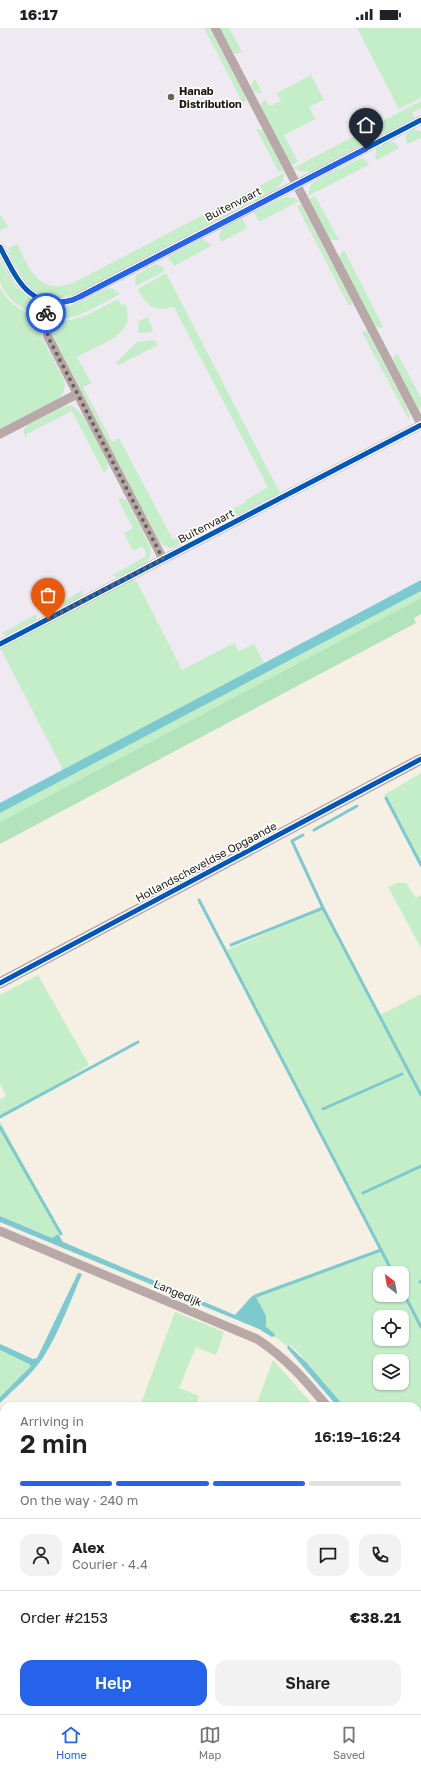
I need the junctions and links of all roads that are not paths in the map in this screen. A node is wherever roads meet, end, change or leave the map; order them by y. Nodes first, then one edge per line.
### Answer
1 (215, 28) edge
2 (421, 120) edge
3 (296, 184) junction
4 (0, 247) edge
5 (49, 302) junction
6 (77, 394) junction
7 (421, 424) edge
8 (0, 434) edge
9 (163, 559) junction
10 (0, 644) edge
11 (421, 759) edge
12 (0, 983) edge
13 (0, 1232) edge
14 (323, 1402) edge

1 - 3 street, Buitenvaart
2 - 3 street, Buitenvaart
3 - 5 street, Buitenvaart
3 - 7 street, Buitenvaart
4 - 5 street, Buitenvaart
5 - 6 street
6 - 8 street
6 - 9 street
7 - 9 street, Buitenvaart
9 - 10 street, Buitenvaart
11 - 12 street, Hollandscheveldse Opgaande
13 - 14 street, Langedijk

